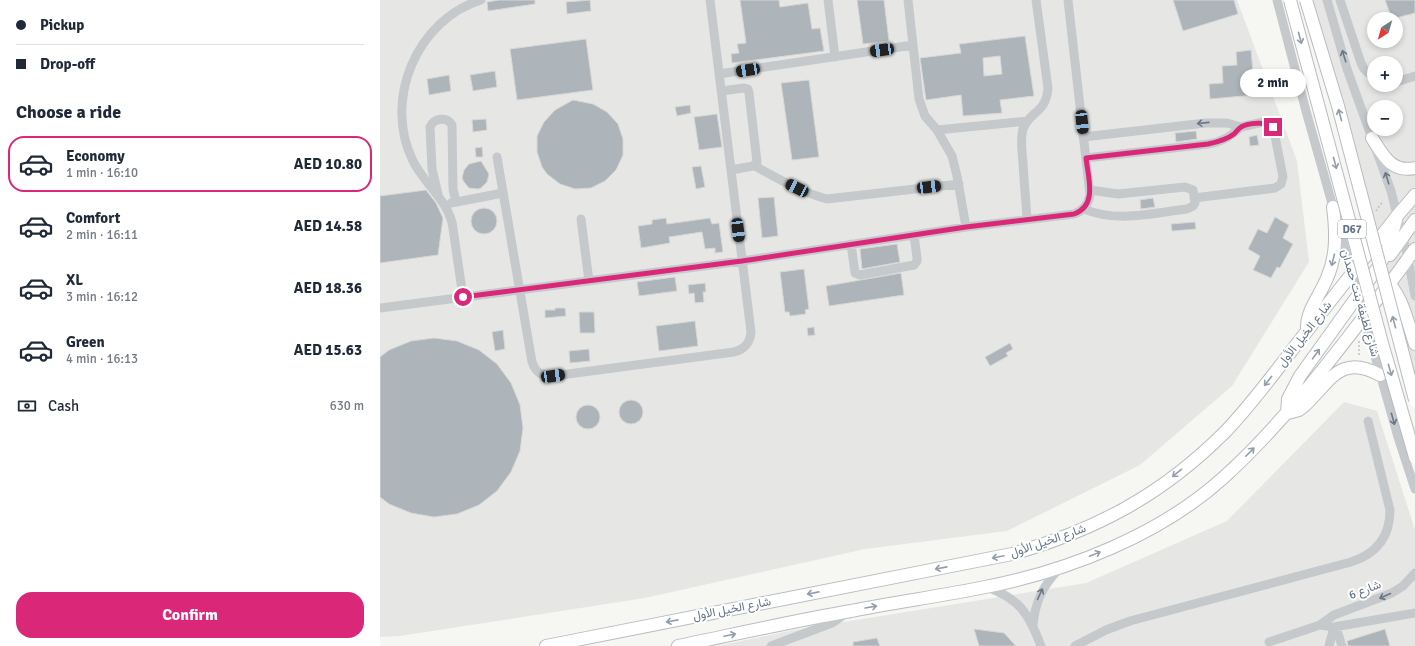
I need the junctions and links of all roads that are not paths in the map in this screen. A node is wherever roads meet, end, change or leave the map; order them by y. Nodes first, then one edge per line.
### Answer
1 (481, 0) edge
2 (710, 0) edge
3 (828, 0) edge
4 (908, 0) edge
5 (1036, 0) edge
6 (1068, 0) edge
7 (1271, 0) edge
8 (1277, 0) edge
9 (1290, 0) edge
10 (1306, 0) edge
11 (1327, 0) edge
12 (1340, 0) edge
13 (1282, 19) junction
14 (913, 45) junction
15 (835, 57) junction
16 (1367, 72) edge
17 (719, 74) junction
18 (1415, 76) edge
19 (1403, 80) edge
20 (721, 91) junction
21 (1028, 121) junction
22 (1241, 127) junction
23 (937, 130) junction
24 (1083, 137) junction
25 (1372, 138) junction
26 (497, 157) dead end
27 (1086, 158) junction
28 (755, 166) junction
29 (1415, 168) edge
30 (731, 170) junction
31 (959, 184) junction
32 (1090, 190) junction
33 (503, 193) junction
34 (1415, 195) edge
35 (1194, 198) junction
36 (442, 200) junction
37 (456, 202) junction
38 (1333, 207) junction
39 (1084, 209) junction
40 (1397, 216) junction
41 (1027, 219) junction
42 (581, 220) dead end
43 (1415, 220) edge
44 (966, 227) junction
45 (914, 234) junction
46 (1403, 238) junction
47 (851, 244) junction
48 (1372, 249) junction
49 (1411, 254) edge
50 (1385, 259) junction
51 (742, 261) junction
52 (1352, 273) junction
53 (1376, 274) junction
54 (589, 281) junction
55 (1390, 283) junction
56 (520, 290) junction
57 (1358, 296) junction
58 (1415, 296) edge
59 (463, 297) junction
60 (380, 308) edge
61 (1364, 317) junction
62 (1307, 330) junction
63 (1415, 344) edge
64 (1380, 375) junction
65 (1415, 400) edge
66 (1287, 413) junction
67 (1368, 421) dead end
68 (1415, 457) edge
69 (1415, 489) edge
70 (1059, 569) junction
71 (1415, 573) edge
72 (987, 587) junction
73 (849, 611) junction
74 (1415, 613) edge
75 (1033, 625) junction
76 (1320, 625) junction
77 (1335, 627) junction
78 (1269, 642) dead end
79 (546, 646) edge
80 (678, 646) edge
81 (771, 646) edge
82 (1041, 646) edge
83 (1075, 646) edge
84 (1329, 646) edge
85 (1342, 646) edge

1 - 36 street
2 - 17 street
3 - 15 street
4 - 14 street
5 - 21 street
6 - 24 street
7 - 13 street
8 - 13 street, شارع لطيفة بنت حمدان / D67
9 -> 68 main road, شارع لطيفة بنت حمدان / D67, bridge
65 -> 10 main road, D67, bridge
25 -> 11 street
12 - 16 street
13 - 38 street, شارع لطيفة بنت حمدان / D67
14 - 15 street
14 - 23 street
15 - 17 street
17 - 20 street
18 - 19 street
20 - 28 street
20 - 30 street
21 - 23 street
21 - 41 street
22 -> 24 street
22 - 27 street
22 - 35 street
23 - 31 street
24 - 27 street
25 - 29 main road
40 -> 25 street
26 - 33 street
27 - 32 street
28 - 30 street
28 - 31 street
30 - 51 street
31 - 44 street
32 - 35 street
32 - 39 street
33 - 37 street
33 - 56 street
34 - 40 main road, شارع الخيل الأول
35 - 39 street
36 - 37 street
36 - 37 street
36 - 59 street
38 - 48 main road
38 - 52 street, شارع لطيفة بنت حمدان / D67
38 -> 62 main road
39 - 41 street
40 - 46 street
40 - 48 main road, شارع الخيل الأول
40 - 50 main road
41 - 44 street
42 - 54 street
43 - 46 main road
44 - 45 street
45 - 47 street
45 - 47 street
46 - 49 street
46 - 50 main road
47 - 51 street
48 - 50 main road
48 - 52 main road, شارع الخيل الأول
49 - 50 main road
49 - 55 main road, شارع الخيل الأول
49 - 58 street
50 - 53 main road
51 - 54 street
51 - 56 street
52 - 53 main road
52 - 57 street, شارع لطيفة بنت حمدان / D67
52 - 62 main road, شارع الخيل الأول
53 - 55 main road
53 - 57 main road
53 - 61 main road
54 - 56 street
55 - 61 main road, شارع الخيل الأول
55 - 63 main road
56 - 59 street
57 - 61 street, شارع لطيفة بنت حمدان / D67
66 -> 57 main road
59 - 60 street
61 - 64 street, شارع لطيفة بنت حمدان / D67
61 - 66 main road, شارع الخيل الأول
62 -> 79 main road, شارع الخيل الأول
64 - 66 main road
64 -> 69 street, شارع لطيفة بنت حمدان / D67
70 -> 66 main road, شارع الخيل الأول
67 - 83 street
70 - 72 main road, شارع الخيل الأول
75 -> 70 street
71 -> 76 street, شارع 6
73 -> 72 main road, شارع الخيل الأول
72 - 75 street
80 -> 73 main road, شارع الخيل الأول
73 - 81 street
74 - 77 street, شارع 6
75 - 82 street
76 - 77 street, شارع 6
76 - 78 street, شارع 6
77 - 84 street
77 - 85 street

